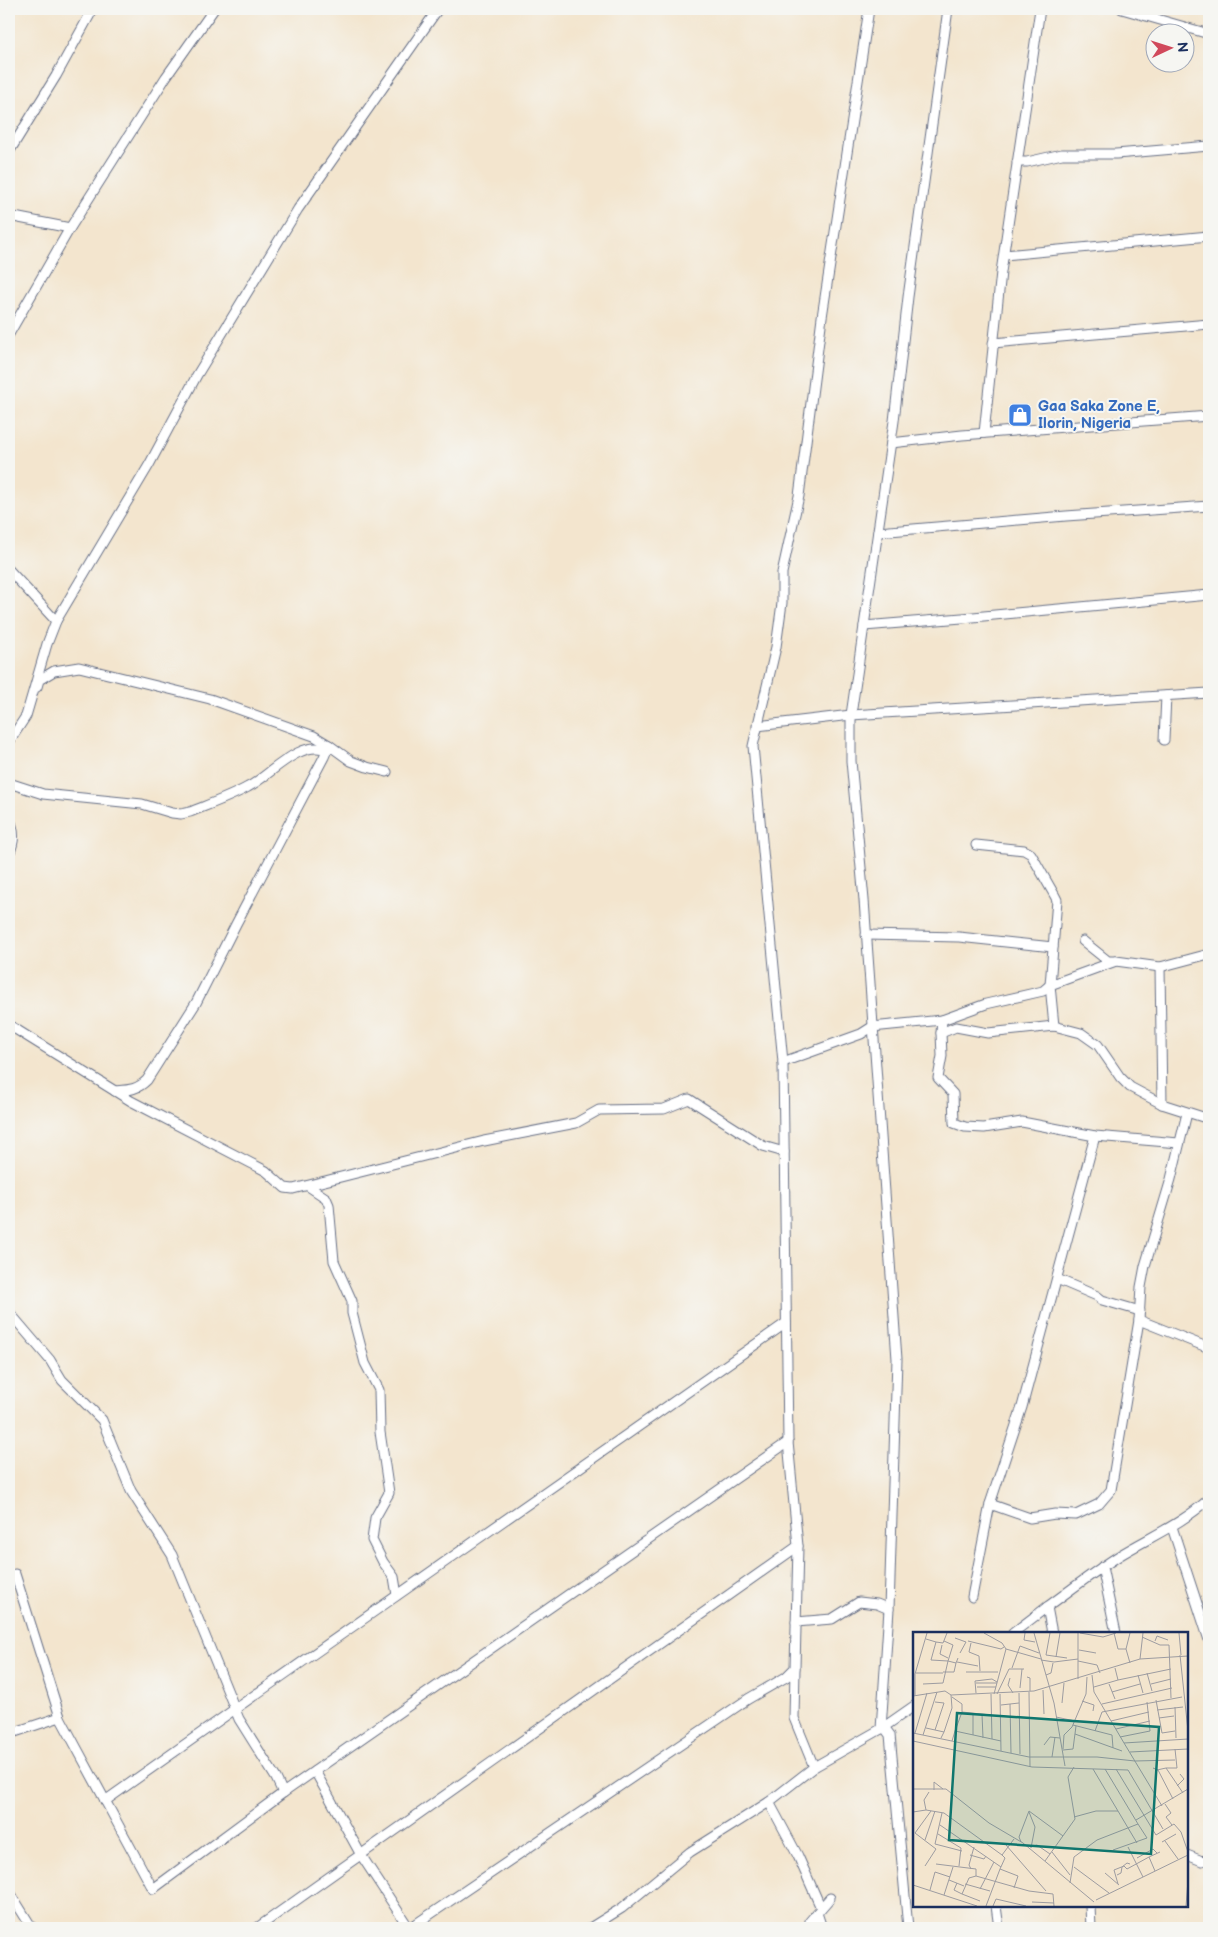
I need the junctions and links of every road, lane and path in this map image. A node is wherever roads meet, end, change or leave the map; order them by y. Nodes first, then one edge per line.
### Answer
1 (93, 9) edge
2 (214, 9) edge
3 (438, 9) edge
4 (869, 9) edge
5 (948, 9) edge
6 (1040, 9) edge
7 (1122, 9) edge
8 (1209, 34) edge
9 (1209, 146) edge
10 (9, 152) edge
11 (1017, 162) junction
12 (9, 216) edge
13 (70, 228) junction
14 (1209, 236) edge
15 (1004, 255) junction
16 (1209, 324) edge
17 (9, 334) edge
18 (993, 343) junction
19 (1209, 416) edge
20 (984, 433) junction
21 (891, 443) junction
22 (1209, 506) edge
23 (878, 532) junction
24 (9, 570) edge
25 (1209, 595) edge
26 (56, 621) junction
27 (864, 626) junction
28 (1209, 693) edge
29 (1166, 696) junction
30 (851, 715) junction
31 (26, 716) junction
32 (757, 726) junction
33 (1164, 740) dead end
34 (9, 742) edge
35 (328, 748) junction
36 (387, 772) dead end
37 (9, 783) edge
38 (9, 818) edge
39 (976, 845) dead end
40 (9, 854) edge
41 (866, 935) junction
42 (1083, 941) dead end
43 (1053, 947) junction
44 (1209, 954) edge
45 (1116, 961) junction
46 (1160, 967) junction
47 (1050, 985) junction
48 (942, 1020) junction
49 (9, 1025) edge
50 (1054, 1026) junction
51 (872, 1027) junction
52 (941, 1033) junction
53 (783, 1062) junction
54 (114, 1090) junction
55 (1162, 1104) junction
56 (1187, 1113) junction
57 (1209, 1119) edge
58 (1095, 1136) junction
59 (1179, 1143) junction
60 (784, 1152) junction
61 (308, 1186) junction
62 (1057, 1279) junction
63 (9, 1312) edge
64 (1139, 1316) junction
65 (786, 1323) junction
66 (1209, 1348) edge
67 (788, 1442) junction
68 (1209, 1499) edge
69 (990, 1504) junction
70 (1172, 1527) junction
71 (798, 1546) junction
72 (1102, 1567) junction
73 (16, 1574) dead end
74 (397, 1595) junction
75 (972, 1597) dead end
76 (1047, 1607) junction
77 (888, 1609) junction
78 (796, 1622) junction
79 (1014, 1632) edge
80 (1052, 1632) edge
81 (1116, 1632) edge
82 (1209, 1640) edge
83 (795, 1668) junction
84 (913, 1707) edge
85 (235, 1708) junction
86 (60, 1717) junction
87 (883, 1728) junction
88 (9, 1734) edge
89 (814, 1767) junction
90 (315, 1771) junction
91 (283, 1793) junction
92 (105, 1801) junction
93 (769, 1802) junction
94 (361, 1855) junction
95 (1188, 1855) edge
96 (1209, 1859) edge
97 (9, 1892) edge
98 (830, 1898) dead end
99 (996, 1907) edge
100 (1090, 1907) edge
101 (819, 1911) junction
102 (32, 1928) edge
103 (257, 1928) edge
104 (409, 1928) edge
105 (590, 1928) edge
106 (809, 1928) edge
107 (822, 1928) edge
108 (908, 1928) edge
109 (999, 1928) edge
110 (1091, 1928) edge

1 - 10 street
2 - 13 street
3 - 26 street
4 - 32 street
5 - 21 street
6 - 11 street
7 - 8 street
9 - 11 street
11 - 15 street
12 - 13 street
13 - 17 street
14 - 15 street
15 - 18 street
16 - 18 street
18 - 20 street
19 - 20 street
20 - 21 street
21 - 23 street
22 - 23 street
23 - 27 street
24 - 26 street
25 - 27 street
26 - 31 street
27 - 30 street
28 - 29 street
29 - 30 street
29 - 33 street
30 - 32 street
30 - 41 street
31 - 34 street
31 - 35 street
32 - 53 street
35 - 36 street
35 - 37 street
35 - 54 street
38 - 40 street
39 - 43 street
41 - 43 street
41 - 51 street
42 - 45 street
43 - 47 street
44 - 46 street
45 - 46 street
45 - 47 street
46 - 55 street
47 - 48 street
47 - 50 street
48 - 51 street
48 - 52 street
49 - 54 street
50 - 52 street
50 - 55 street
51 - 53 street
51 - 77 street
52 - 58 street
53 - 60 street
54 - 61 street
55 - 56 street
56 - 57 street
56 - 59 street
58 - 59 street
58 - 62 street
59 - 64 street
60 - 61 street
60 - 65 street
61 - 74 street
62 - 64 street
62 - 69 street
63 - 85 street
64 - 66 street
64 - 69 street
65 - 67 street
65 - 74 street
67 - 71 street
67 - 90 street
68 - 70 street
69 - 75 street
70 - 72 street
70 - 82 street
71 - 78 street
71 - 94 street
72 - 76 street
72 - 81 street
73 - 86 street
74 - 85 street
76 - 79 street
76 - 80 street
77 - 78 street
77 - 87 street
78 - 83 street
83 - 89 street
83 - 104 street
84 - 87 street
85 - 91 street
85 - 92 street
86 - 88 street
86 - 92 street
87 - 89 street
87 - 108 street
89 - 93 street
90 - 91 street
90 - 94 street
91 - 92 street
93 - 101 street
93 - 105 street
94 - 103 street
94 - 104 street
95 - 96 street
97 - 102 street
98 - 101 street
99 - 109 street
100 - 110 street
101 - 106 street
101 - 107 street

